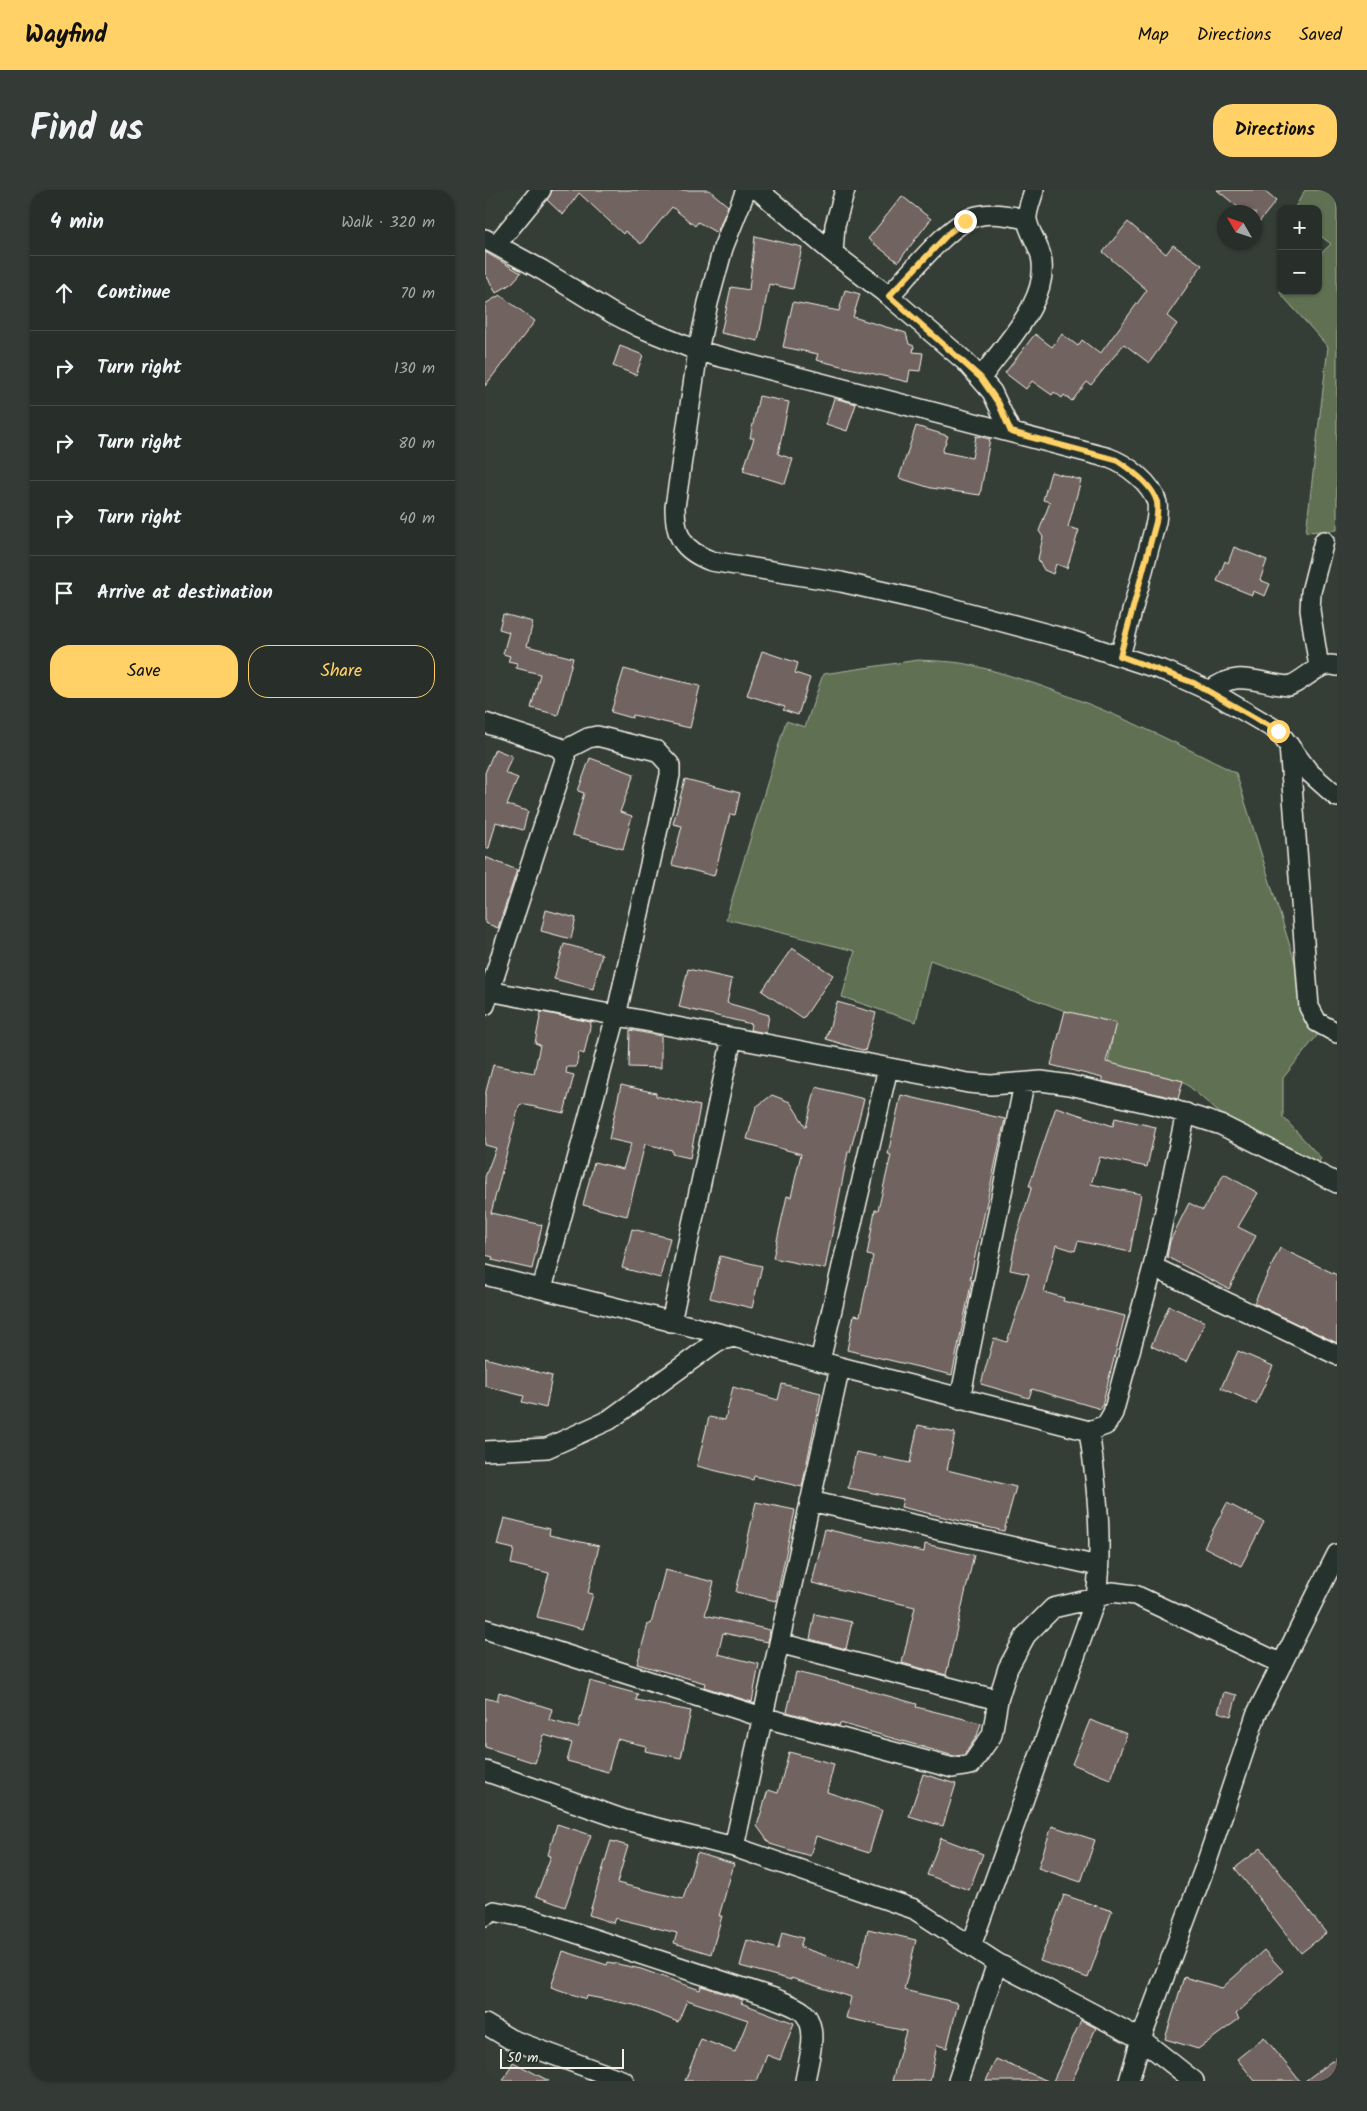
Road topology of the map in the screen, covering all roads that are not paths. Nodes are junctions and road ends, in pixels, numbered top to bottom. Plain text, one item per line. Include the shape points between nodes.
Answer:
1 (541, 190) edge
2 (746, 190) edge
3 (758, 190) edge
4 (845, 190) edge
5 (1034, 190) edge
6 (1027, 220) junction
7 (491, 242) edge
8 (833, 253) junction
9 (889, 296) junction
10 (698, 350) junction
11 (981, 378) junction
12 (1011, 432) junction
13 (1324, 541) dead end
14 (1120, 656) junction
15 (1328, 667) edge
16 (1210, 691) junction
17 (485, 723) edge
18 (1289, 744) junction
19 (563, 751) junction
20 (1337, 797) edge
21 (487, 998) edge
22 (616, 1016) junction
23 (1337, 1033) edge
24 (732, 1038) junction
25 (888, 1068) junction
26 (1024, 1084) junction
27 (1186, 1114) junction
28 (1337, 1183) edge
29 (1153, 1268) junction
30 (485, 1275) edge
31 (542, 1289) junction
32 (671, 1322) junction
33 (734, 1337) junction
34 (1337, 1355) edge
35 (820, 1361) junction
36 (840, 1367) junction
37 (960, 1399) junction
38 (1089, 1431) junction
39 (486, 1454) edge
40 (810, 1501) junction
41 (1337, 1554) edge
42 (1099, 1566) junction
43 (1096, 1598) junction
44 (485, 1629) edge
45 (779, 1643) junction
46 (1282, 1664) junction
47 (998, 1700) junction
48 (763, 1717) junction
49 (485, 1771) edge
50 (734, 1847) junction
51 (485, 1916) edge
52 (971, 1946) junction
53 (997, 1963) junction
54 (485, 2024) edge
55 (1141, 2039) junction
56 (624, 2081) edge
57 (805, 2081) edge
58 (957, 2081) edge
59 (1129, 2081) edge
60 (1194, 2081) edge

1 - 7 street
2 - 10 street via 720,258
3 - 8 street
4 - 8 street via 835,225
5 - 6 street
6 - 9 street via 990,214 965,221 950,232
6 - 11 street via 1041,257 1043,277 1027,316
7 - 10 street via 612,313
8 - 9 street
9 - 11 street
10 - 12 street
10 - 14 street via 675,507 675,527 685,544 698,556 921,600
11 - 12 street via 999,404
12 - 14 street via 1116,460 1137,476 1157,502 1156,522
13 - 15 street via 1309,610
14 - 16 street via 1169,672
15 - 16 street via 1289,686 1235,678
16 - 18 street via 1273,727
17 - 19 street
18 - 20 street via 1315,780
18 - 23 street via 1309,1007 1317,1022
19 - 21 street via 564,766
19 - 22 street via 597,736 657,751 670,765
21 - 22 street
22 - 24 street
22 - 31 street
24 - 25 street
24 - 32 street
25 - 26 street via 968,1083
25 - 35 street
26 - 27 street via 1070,1085
26 - 37 street
27 - 28 street via 1221,1125
27 - 29 street
29 - 34 street
29 - 38 street via 1113,1413 1106,1425
30 - 31 street
31 - 32 street
32 - 33 street
33 - 35 street
33 - 39 street via 718,1341 609,1420 547,1448
35 - 36 street
36 - 37 street
36 - 40 street
37 - 38 street
38 - 42 street via 1099,1495
40 - 42 street
40 - 45 street
41 - 46 street
42 - 43 street
43 - 46 street via 1112,1592 1135,1595
43 - 47 street via 1053,1608 1026,1635 1008,1668
43 - 52 street
44 - 48 street
45 - 47 street
45 - 48 street
46 - 55 street via 1256,1715 1206,1864
47 - 48 street via 992,1735 971,1765 953,1768
48 - 50 street
49 - 50 street via 625,1820
50 - 52 street via 914,1909
51 - 57 street via 494,1911 533,1919 774,1998 802,2011 809,2022 812,2038
52 - 53 street
53 - 55 street
53 - 58 street
54 - 56 street via 510,2038
55 - 59 street
55 - 60 street

